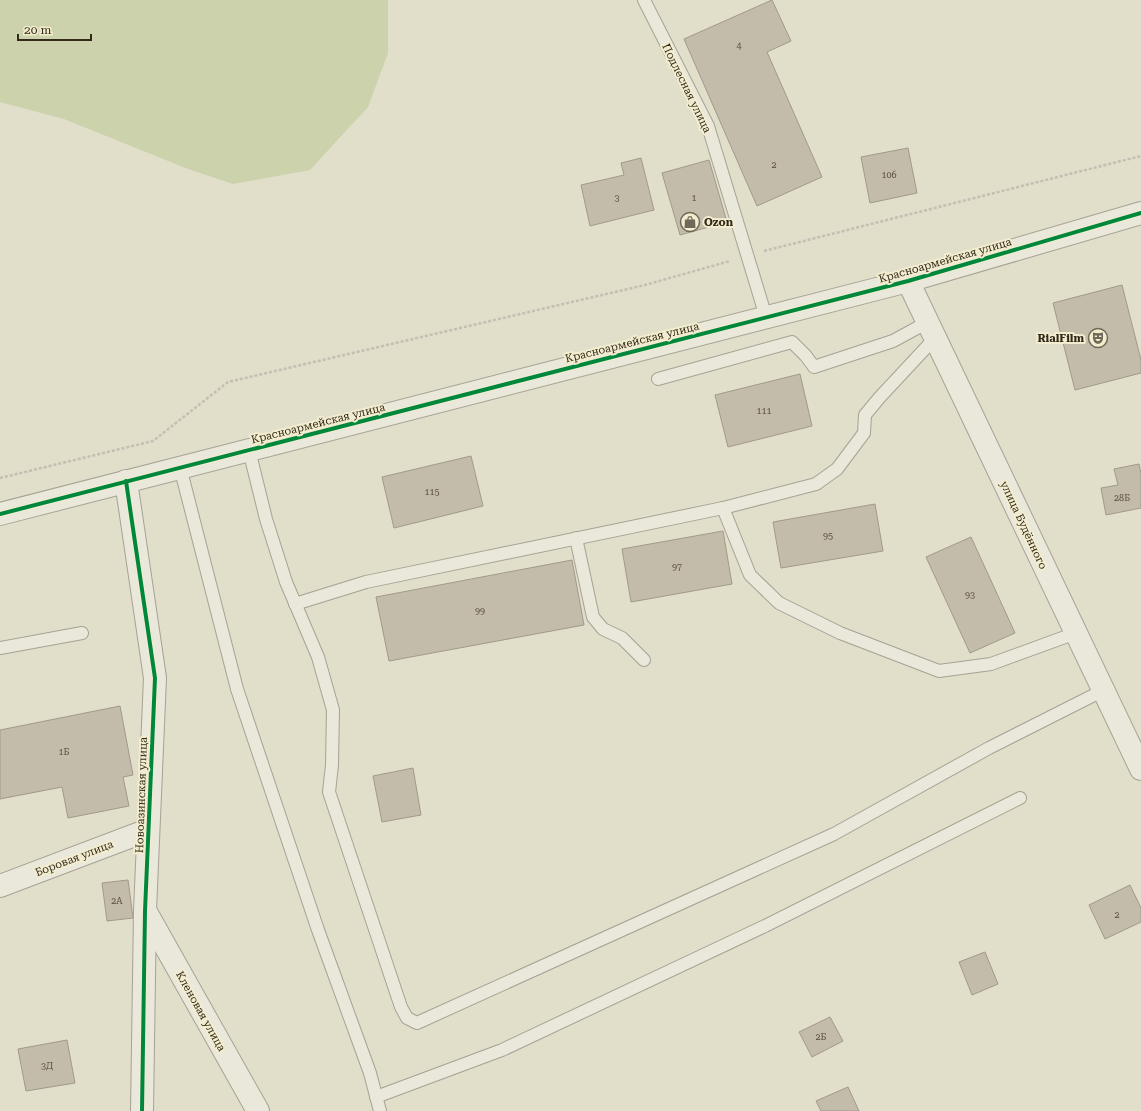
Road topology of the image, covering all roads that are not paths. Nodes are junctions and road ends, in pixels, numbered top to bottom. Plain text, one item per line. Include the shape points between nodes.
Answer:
1 (644, 0) edge
2 (1141, 213) edge
3 (908, 280) junction
4 (766, 317) junction
5 (931, 330) junction
6 (658, 379) dead end
7 (249, 450) junction
8 (180, 467) junction
9 (126, 481) junction
10 (722, 508) junction
11 (0, 514) edge
12 (576, 538) junction
13 (295, 604) junction
14 (82, 633) dead end
15 (1076, 633) junction
16 (0, 648) edge
17 (644, 660) dead end
18 (1104, 690) junction
19 (1141, 768) edge
20 (1020, 798) dead end
21 (148, 830) junction
22 (0, 886) edge
23 (145, 911) junction
24 (376, 1097) junction
25 (142, 1111) edge
26 (258, 1111) edge
27 (380, 1111) edge

1 - 4 lane, Подлесная улица via 708,126
2 - 3 street, Красноармейская улица
3 - 4 street, Красноармейская улица
3 - 5 street, улица Будённого
4 - 7 street, Красноармейская улица
5 - 6 lane via 814,367 792,342
5 - 10 lane via 866,415 864,433 837,469 816,484
5 - 15 street, улица Будённого
7 - 8 street, Красноармейская улица
7 - 13 lane via 266,519
8 - 9 street, Красноармейская улица
8 - 24 lane via 236,689 370,1073
9 - 11 street, Красноармейская улица
9 - 21 street, Новоазинская улица via 155,678
10 - 12 lane
10 - 15 lane via 750,575 779,603 840,633 939,671 991,664
12 - 13 lane via 366,582
12 - 17 lane via 593,617 603,629 622,638
13 - 18 lane via 318,657 333,710 329,792 401,1007 406,1018 417,1023 834,834 989,748
14 - 16 lane
15 - 18 street, улица Будённого
18 - 19 street, улица Будённого
20 - 24 lane via 765,926 502,1050
21 - 22 street, Боровая улица
21 - 23 street, Новоазинская улица
23 - 25 street, Новоазинская улица
23 - 26 street, Кленовая улица
24 - 27 lane

